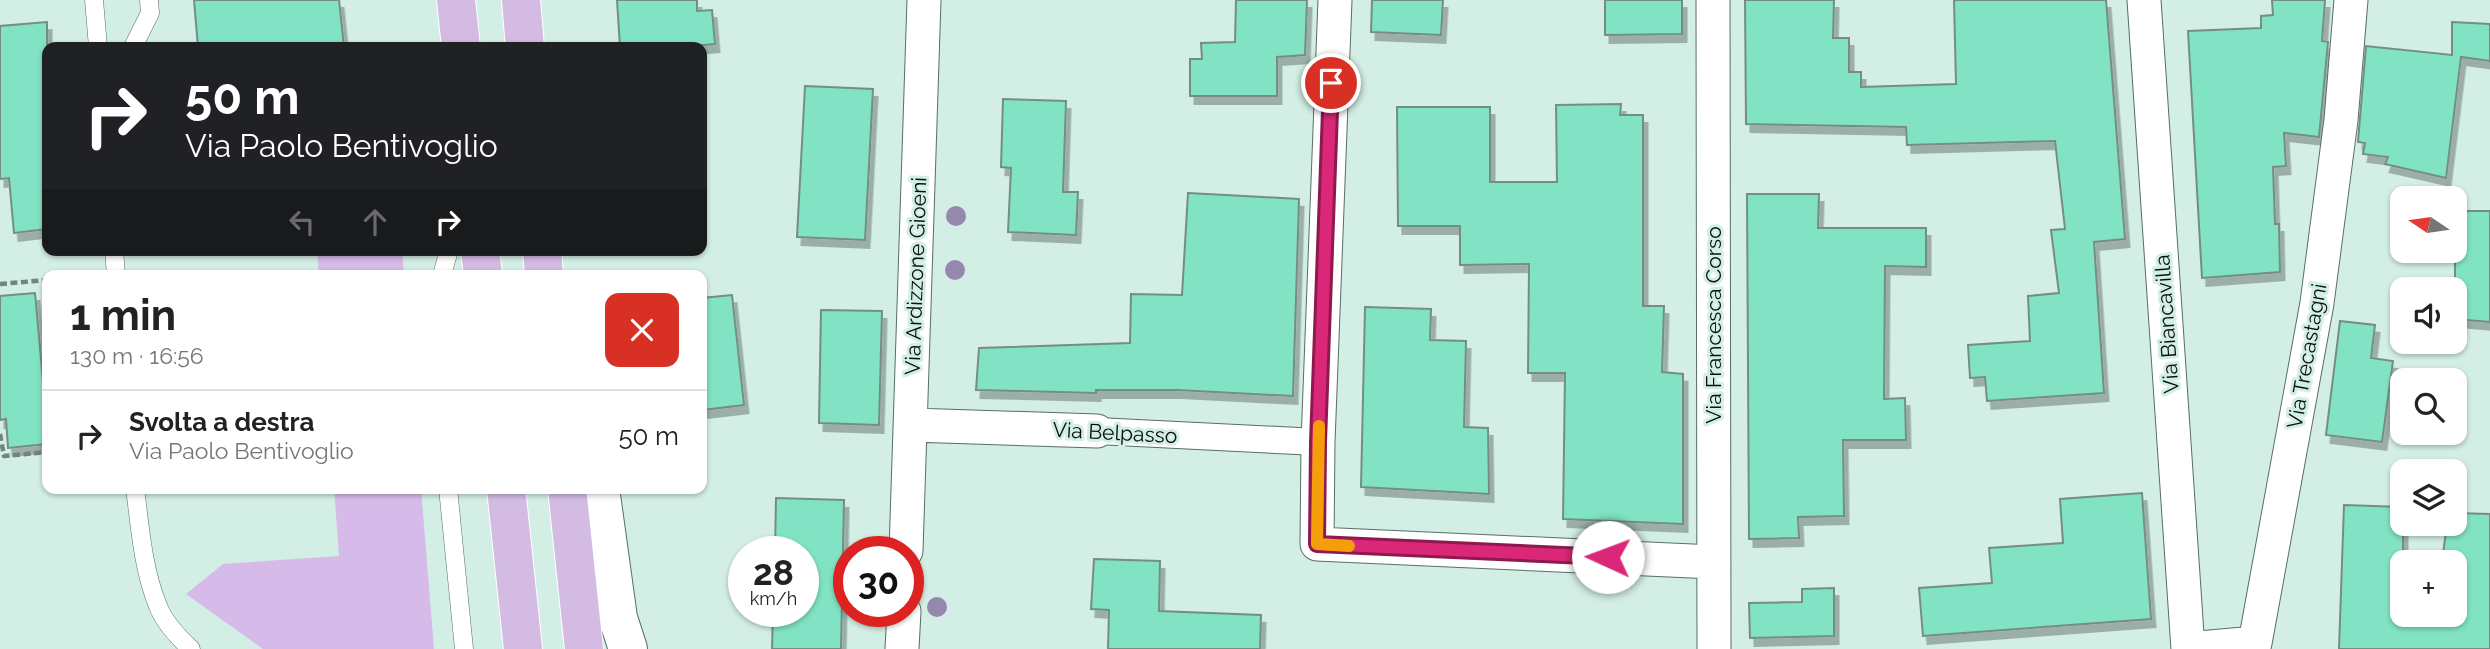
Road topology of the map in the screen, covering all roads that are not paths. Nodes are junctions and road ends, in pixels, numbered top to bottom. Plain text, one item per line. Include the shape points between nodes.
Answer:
1 (94, 0) edge
2 (149, 0) edge
3 (456, 0) edge
4 (522, 0) edge
5 (924, 0) edge
6 (1335, 0) edge
7 (1713, 0) edge
8 (2144, 0) edge
9 (2351, 0) edge
10 (98, 42) edge
11 (136, 42) edge
12 (460, 42) edge
13 (525, 42) edge
14 (912, 425) junction
15 (1097, 431) joint
16 (1318, 442) junction
17 (136, 494) edge
18 (450, 494) edge
19 (507, 494) edge
20 (568, 494) edge
21 (601, 494) edge
22 (907, 536) edge
23 (1714, 562) junction
24 (903, 627) edge
25 (191, 649) edge
26 (464, 649) edge
27 (523, 649) edge
28 (584, 649) edge
29 (628, 649) edge
30 (902, 649) edge
31 (1714, 649) edge
32 (2188, 649) edge

1 - 10 lane
2 - 11 lane via 150,13
3 - 12 main road
4 - 13 main road
5 - 14 street, Via Ardizzone Gioeni
6 - 16 street
7 - 23 street, Via Francesca Corso
8 - 32 street, Via Biancavilla
9 - 32 street, Via Trecastagni via 2342,120 2317,303 2256,643
14 - 15 street, Via Belpasso
14 - 22 street, Via Ardizzone Gioeni
15 - 16 street, Via Belpasso
16 - 23 street via 1317,544
17 - 25 lane via 158,608
18 - 26 lane
19 - 27 main road
20 - 28 main road
21 - 29 main road via 618,618
23 - 31 street, Via Francesca Corso
24 - 30 street

